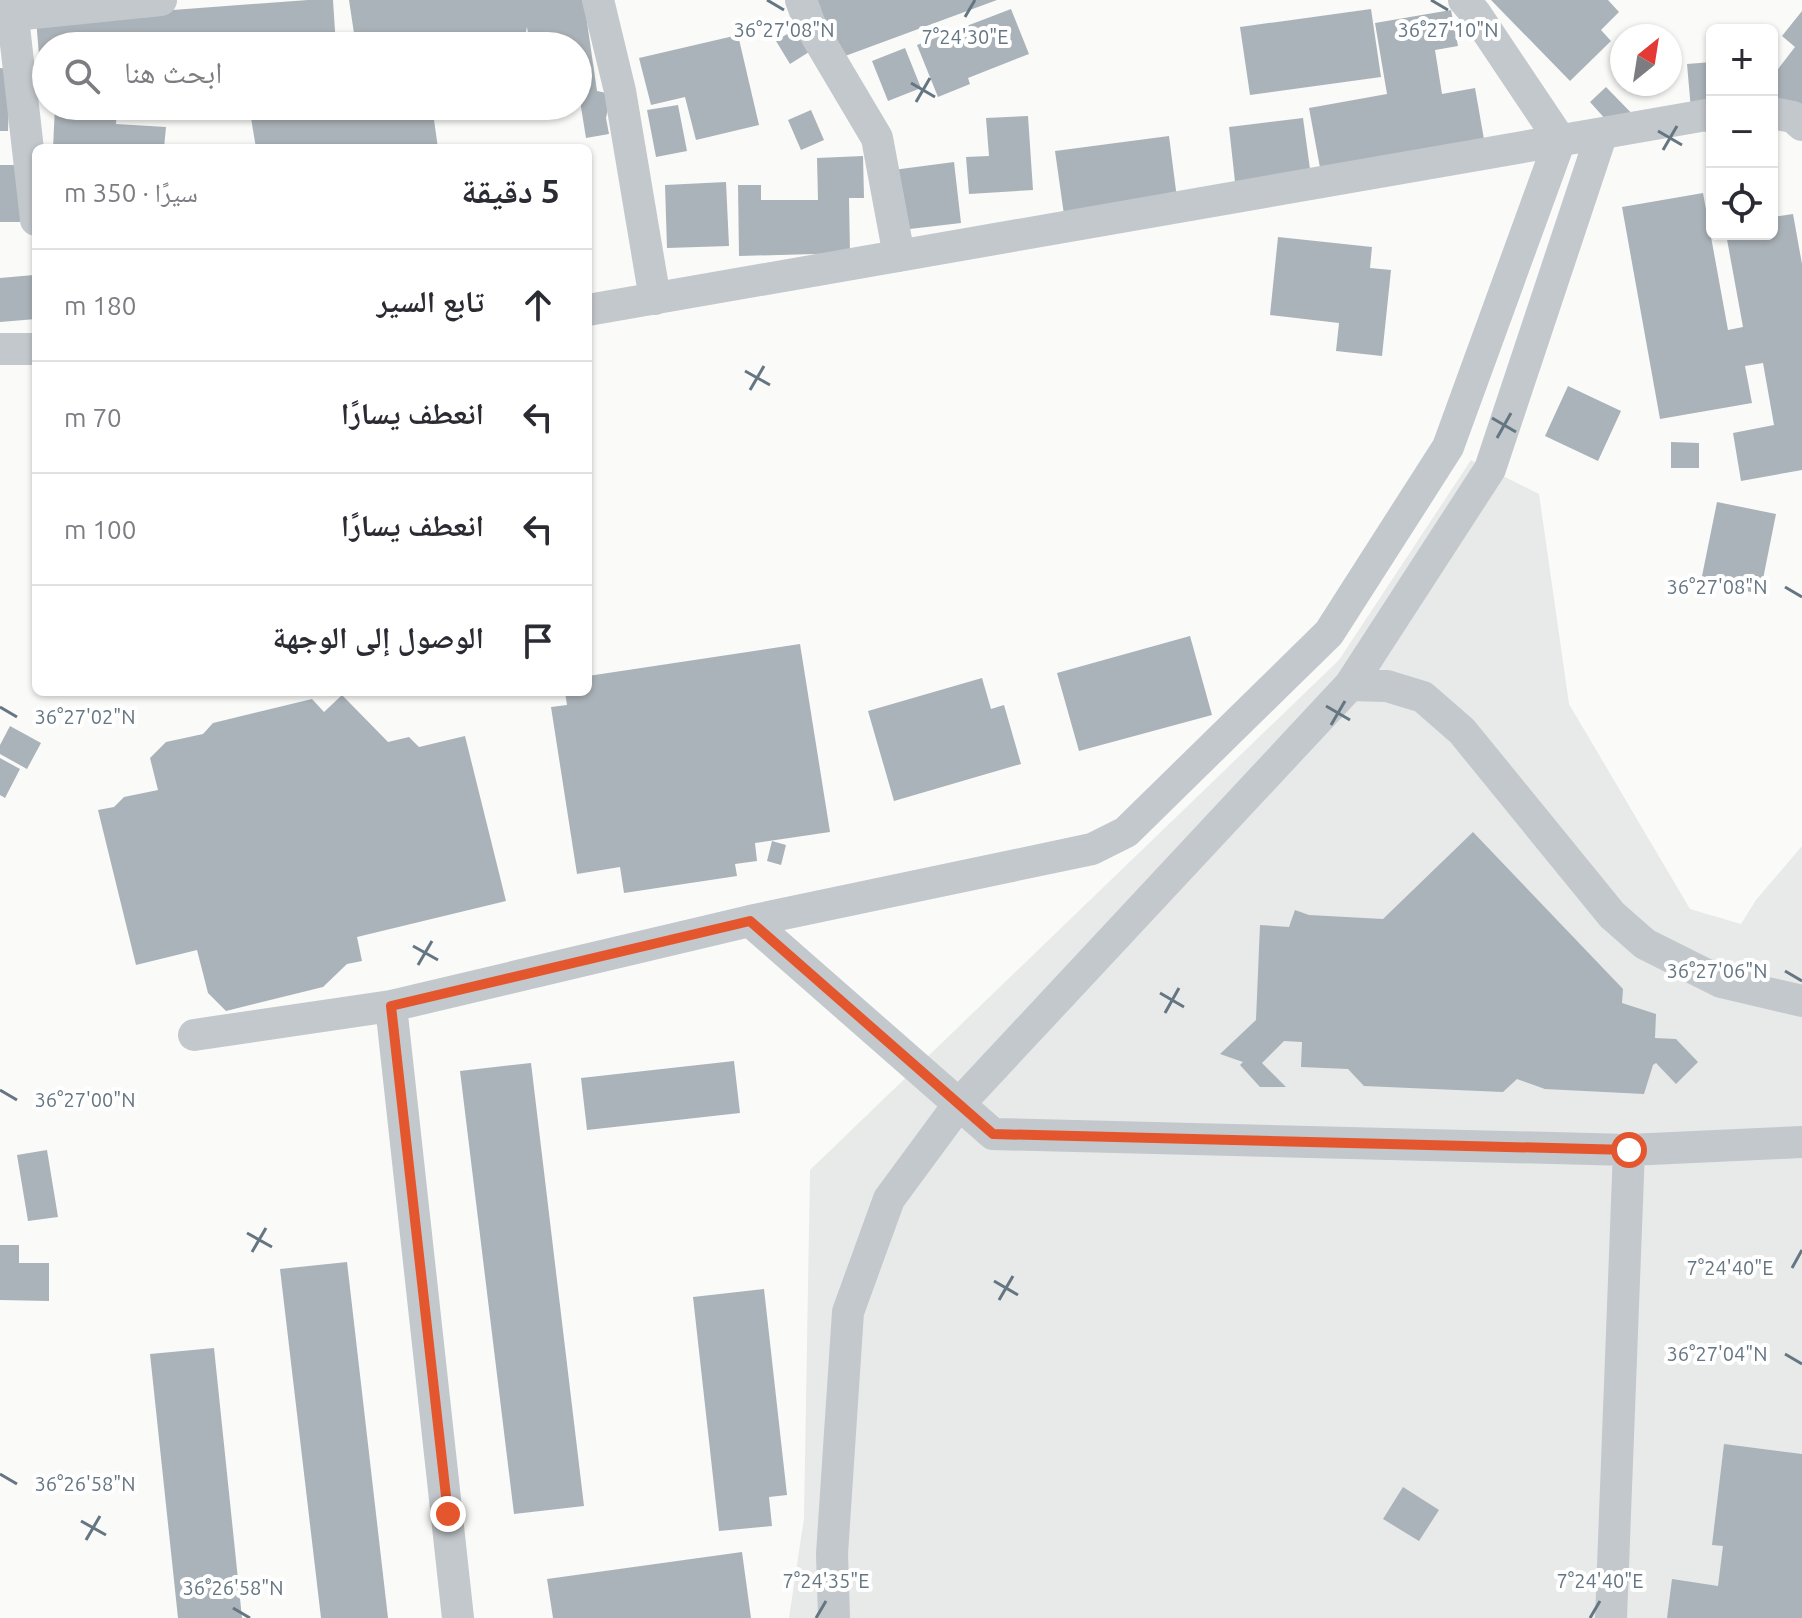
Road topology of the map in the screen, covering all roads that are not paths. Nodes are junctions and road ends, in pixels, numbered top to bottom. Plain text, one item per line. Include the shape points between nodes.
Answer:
1 (161, 0) edge
2 (598, 0) edge
3 (801, 0) edge
4 (1464, 0) edge
5 (13, 8) edge
6 (1778, 114) edge
7 (1706, 115) edge
8 (1802, 125) edge
9 (1602, 133) junction
10 (1560, 140) junction
11 (32, 183) edge
12 (899, 256) junction
13 (655, 299) junction
14 (592, 309) edge
15 (0, 349) edge
16 (32, 349) edge
17 (1350, 685) junction
18 (750, 921) junction
19 (1802, 1001) edge
20 (391, 1006) junction
21 (194, 1035) dead end
22 (959, 1104) junction
23 (1802, 1142) edge
24 (1629, 1150) junction
25 (458, 1618) edge
26 (834, 1618) edge
27 (1611, 1618) edge

1 - 5 street
2 - 13 street via 620,91
3 - 12 street via 810,25 877,138
4 - 10 street
5 - 11 street
6 - 8 street
7 - 9 street
9 - 10 street
9 - 17 street via 1490,469
10 - 12 street
10 - 18 street via 1448,447 1329,633 1126,832 1092,849
12 - 13 street
13 - 14 street
15 - 16 street
17 - 19 street via 1387,686 1423,697 1462,731 1612,915 1645,944 1721,982
17 - 22 street
18 - 20 street
18 - 22 street
20 - 21 street
20 - 25 street
22 - 24 street via 993,1134
22 - 26 street via 889,1199 848,1312 832,1554
23 - 24 street
24 - 27 street

